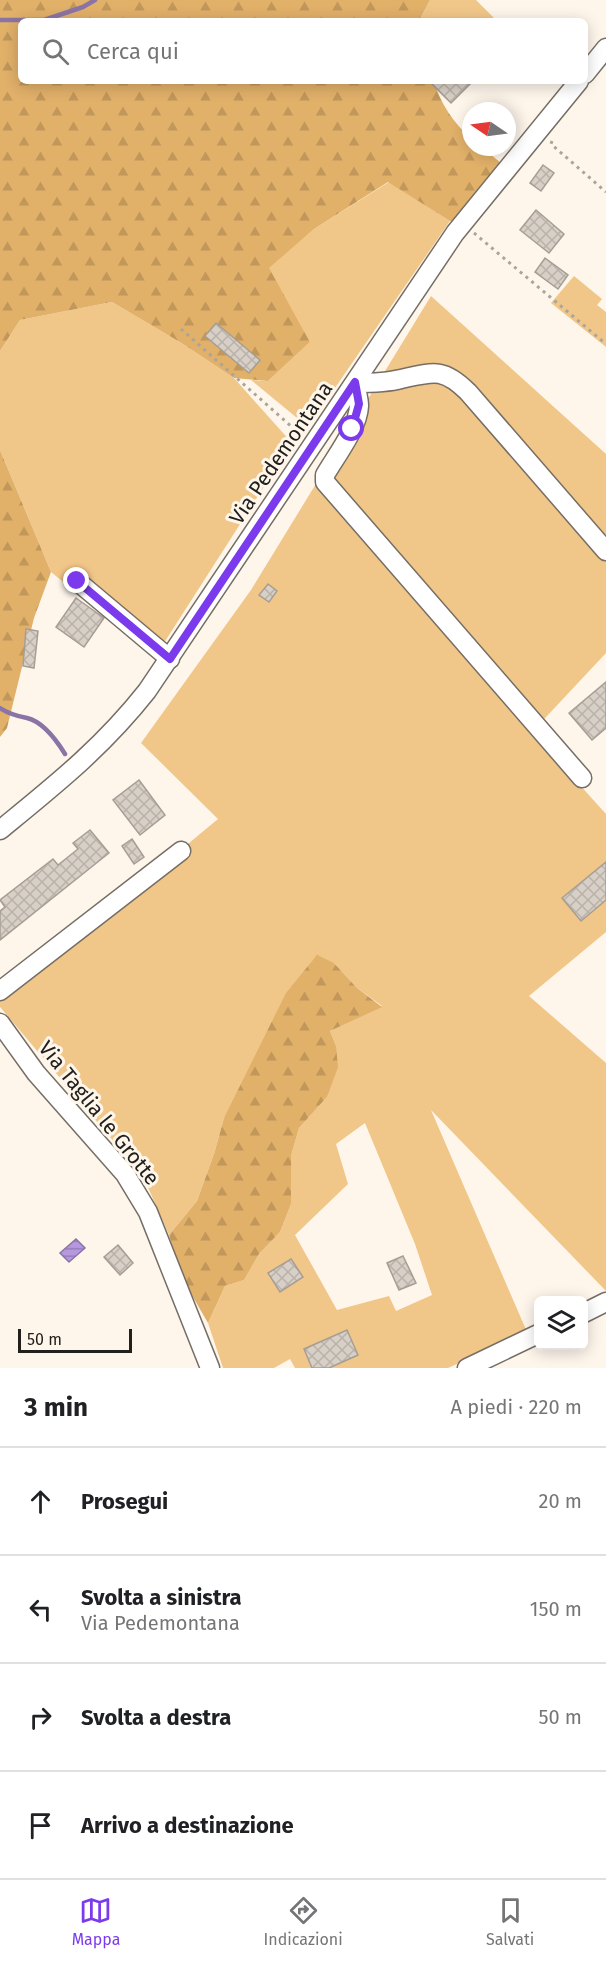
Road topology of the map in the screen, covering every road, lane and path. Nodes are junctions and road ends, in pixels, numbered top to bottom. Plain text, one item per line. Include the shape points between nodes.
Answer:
1 (606, 48) edge
2 (588, 70) edge
3 (577, 84) edge
4 (555, 112) junction
5 (606, 192) edge
6 (463, 223) junction
7 (181, 329) dead end
8 (606, 344) edge
9 (355, 382) junction
10 (313, 445) junction
11 (606, 551) edge
12 (77, 581) dead end
13 (170, 659) junction
14 (582, 778) dead end
15 (0, 830) edge
16 (181, 851) dead end
17 (0, 991) edge
18 (0, 1023) edge
19 (606, 1302) edge
20 (588, 1311) edge
21 (534, 1336) edge
22 (210, 1368) edge
23 (467, 1368) edge

1 - 2 street
3 - 4 street, Via Pedemontana
4 - 5 path via 551,144
4 - 6 street, Via Pedemontana
6 - 8 path
6 - 9 street, Via Pedemontana
7 - 10 path
9 - 10 street, Via Pedemontana
9 - 11 street via 386,382 434,372 453,379
9 - 14 street via 358,412 325,482
10 - 13 street, Via Pedemontana
12 - 13 street
13 - 15 street, Via Pedemontana via 126,718 92,754
16 - 17 street
18 - 22 street, Via Taglia le Grotte via 36,1073 137,1192
19 - 20 street
21 - 23 street

